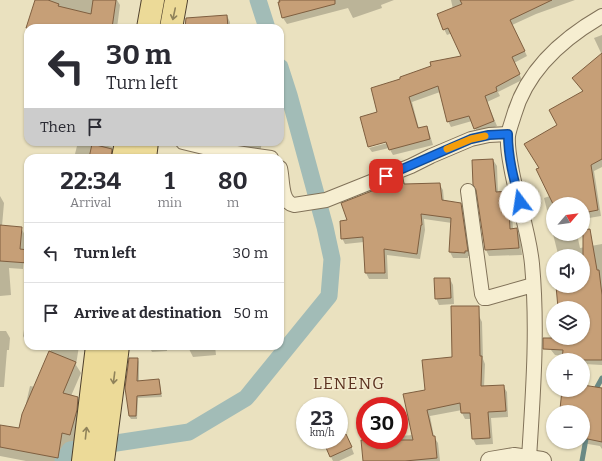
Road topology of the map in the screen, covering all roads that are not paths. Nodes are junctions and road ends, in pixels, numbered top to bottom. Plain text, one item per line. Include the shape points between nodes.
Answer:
1 (153, 0) edge
2 (176, 0) edge
3 (602, 16) edge
4 (149, 24) edge
5 (172, 24) edge
6 (508, 134) junction
7 (200, 146) edge
8 (244, 154) edge
9 (468, 191) dead end
10 (284, 193) edge
11 (533, 285) junction
12 (96, 350) edge
13 (117, 350) edge
14 (536, 460) edge
15 (83, 461) edge
16 (103, 461) edge
17 (490, 461) edge

1 - 4 main road
2 -> 5 main road
3 - 6 street via 568,38 540,66 520,98
6 - 10 street via 471,139 326,200 294,206 285,199
6 - 11 street via 512,172 532,263
7 - 8 street
9 - 11 street via 484,298
11 - 14 street
15 -> 12 main road
13 -> 16 main road
14 - 17 street via 514,457

